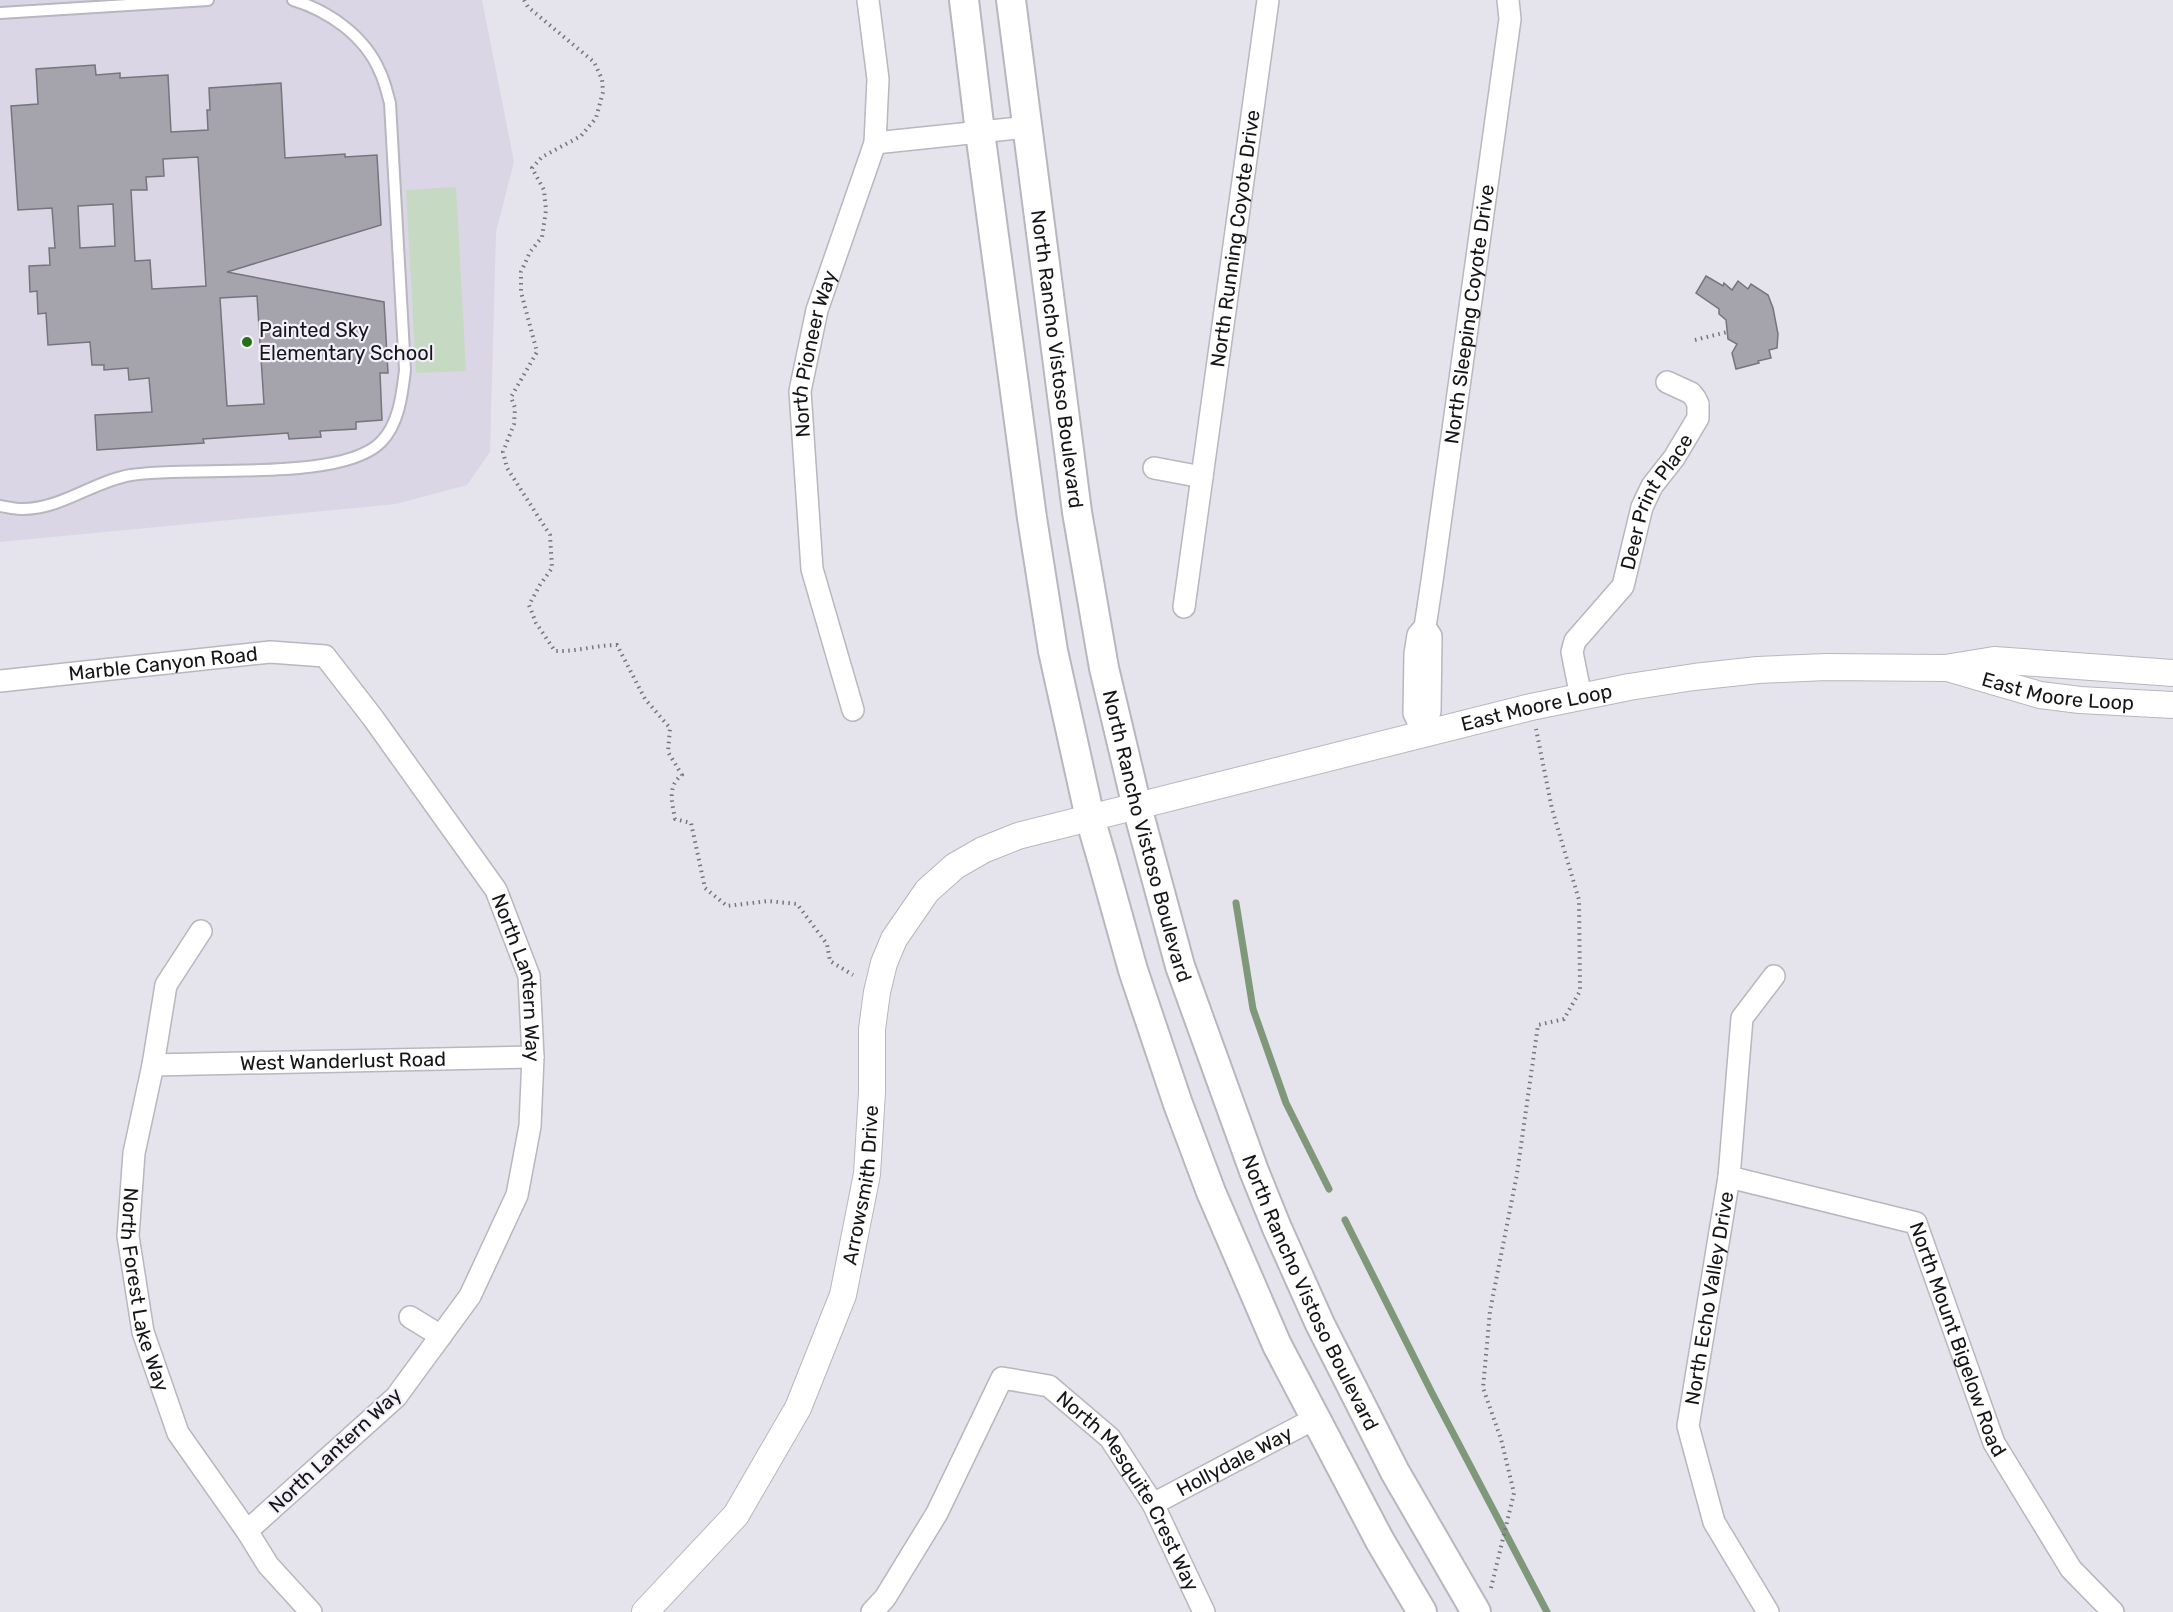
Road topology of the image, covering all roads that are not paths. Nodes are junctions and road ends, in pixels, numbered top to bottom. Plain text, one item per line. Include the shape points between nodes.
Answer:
1 (208, 0) edge
2 (293, 0) edge
3 (868, 0) edge
4 (964, 0) edge
5 (1011, 0) edge
6 (1268, 0) edge
7 (1508, 0) edge
8 (0, 13) edge
9 (1027, 127) junction
10 (980, 132) junction
11 (874, 143) junction
12 (1667, 382) dead end
13 (1154, 468) dead end
14 (1202, 477) junction
15 (0, 506) edge
16 (1184, 607) dead end
17 (325, 656) joint
18 (1945, 668) junction
19 (2173, 673) edge
20 (0, 681) edge
21 (1581, 697) junction
22 (2173, 705) edge
23 (853, 710) dead end
24 (1424, 735) junction
25 (1137, 807) junction
26 (1090, 818) junction
27 (201, 931) dead end
28 (1774, 976) dead end
29 (533, 1057) junction
30 (153, 1065) junction
31 (1729, 1177) junction
32 (410, 1317) dead end
33 (441, 1336) junction
34 (1314, 1419) junction
35 (1153, 1504) junction
36 (247, 1531) junction
37 (1482, 1602) edge
38 (310, 1612) edge
39 (645, 1612) edge
40 (872, 1612) edge
41 (1204, 1612) edge
42 (1422, 1612) edge
43 (1768, 1612) edge
44 (2113, 1612) edge

1 - 8 lane
2 - 15 lane via 340,23 362,43 380,71 390,103 405,370 394,422 381,443 359,458 322,466 130,475 42,507
3 - 11 street, North Pioneer Way via 878,79
4 - 10 main road
5 - 9 main road, North Rancho Vistoso Boulevard
6 - 14 street, North Running Coyote Drive
7 - 24 street, North Sleeping Coyote Drive via 1510,20 1425,627 1418,635 1414,713
9 - 10 street
9 - 25 main road, North Rancho Vistoso Boulevard via 1077,512 1104,668
10 - 11 street
10 - 26 main road via 1042,585
11 - 23 street, North Pioneer Way via 817,310 800,391 813,569
12 - 21 street, Deer Print Place via 1691,393 1698,404 1698,418 1642,507 1623,586 1575,641 1572,652
13 - 14 street
14 - 16 street, North Running Coyote Drive
17 - 20 street, Marble Canyon Road via 270,652
17 - 29 street, North Lantern Way via 496,891 529,976
18 - 19 street, East Moore Loop via 1994,660
18 - 21 street, East Moore Loop via 1758,670
18 - 22 street, East Moore Loop via 2040,695
21 - 24 street, East Moore Loop
24 - 25 street, East Moore Loop
25 - 26 street, Arrowsmith Drive
25 - 37 main road, North Rancho Vistoso Boulevard via 1180,966 1276,1228 1395,1472
26 - 34 main road via 1178,1104 1277,1345
26 - 39 street, Arrowsmith Drive via 1018,836 955,866 927,891 894,939 877,992 867,1174 843,1295 798,1408 736,1515
27 - 30 street, North Forest Lake Way via 166,985
28 - 31 street, North Echo Valley Drive via 1742,1018
29 - 30 street, West Wanderlust Road
29 - 33 street, North Lantern Way via 530,1126 517,1195 470,1296
30 - 36 street, North Forest Lake Way via 134,1152 128,1236 143,1332 178,1433
31 - 43 street, North Echo Valley Drive via 1688,1426 1714,1522
31 - 44 street, North Mount Bigelow Road via 1916,1223 1994,1443 2071,1569
32 - 33 street
33 - 36 street, North Lantern Way via 396,1397
34 - 35 street, Hollydale Way
34 - 42 main road
35 - 40 street, North Mesquite Crest Way via 1110,1438 1049,1386 1002,1378 937,1513 885,1598
35 - 41 street, North Mesquite Crest Way
36 - 38 street, North Forest Lake Way via 268,1565

